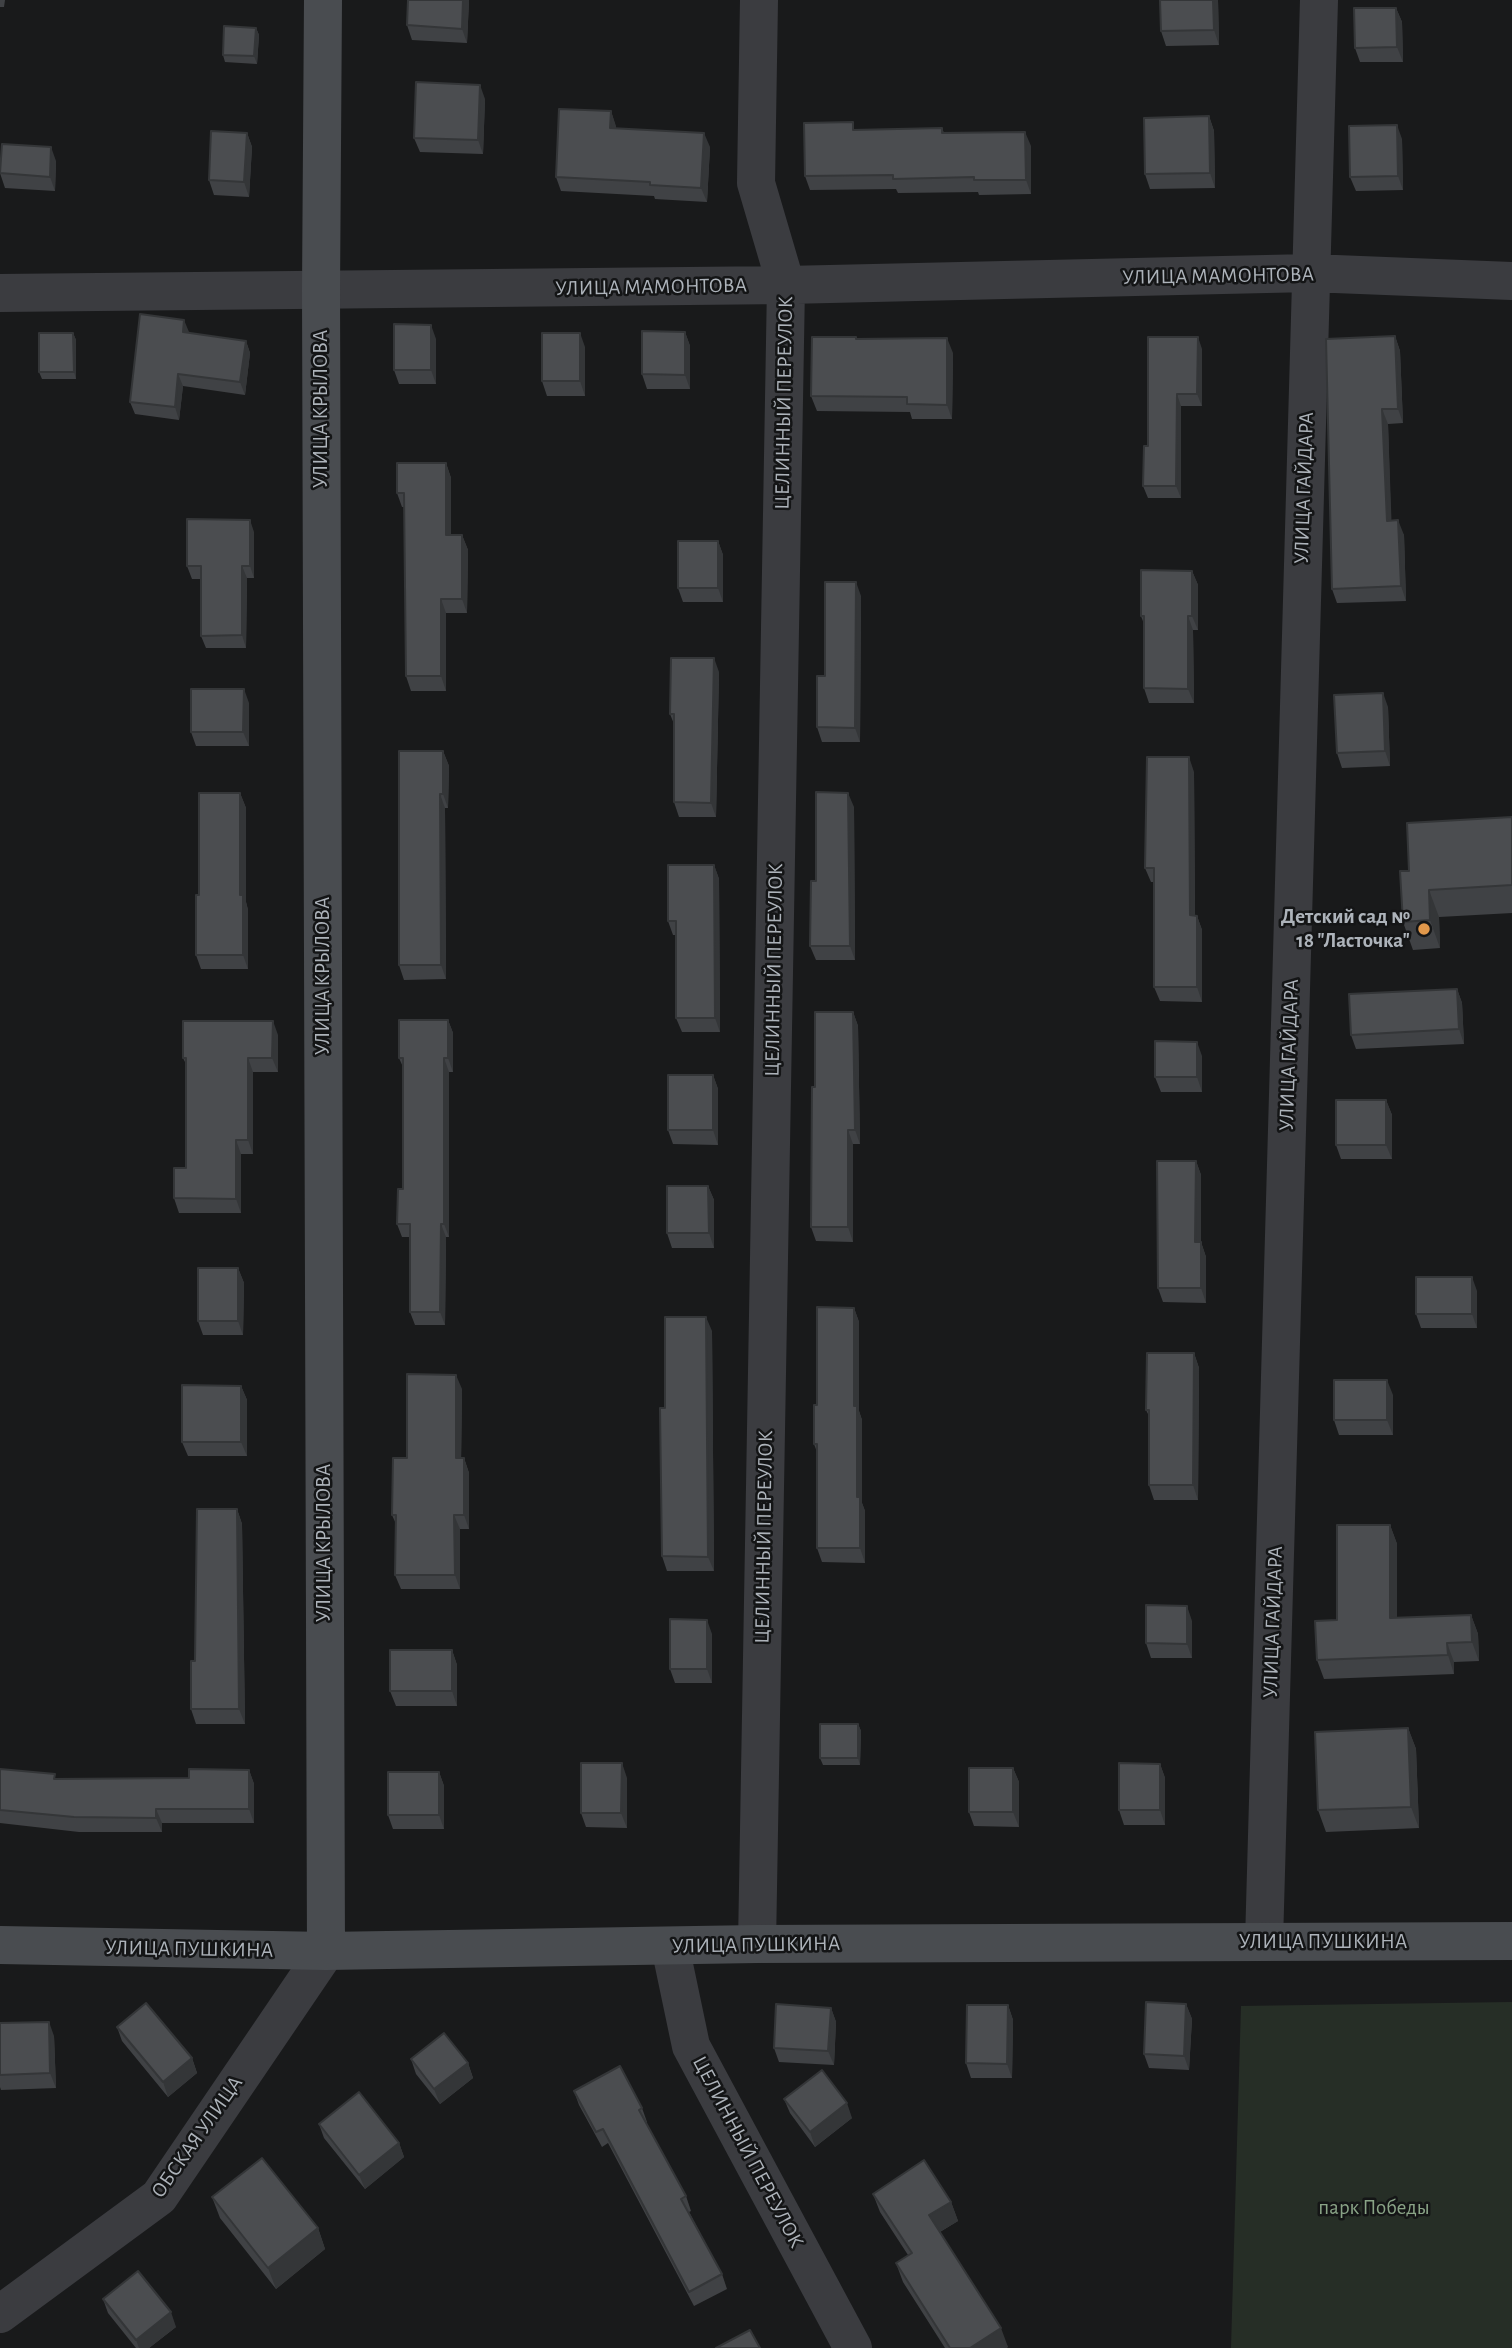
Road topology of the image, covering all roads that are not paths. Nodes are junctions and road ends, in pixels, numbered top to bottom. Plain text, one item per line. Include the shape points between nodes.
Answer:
1 (323, 0) edge
2 (760, 0) edge
3 (1319, 0) edge
4 (1310, 273) junction
5 (1512, 281) edge
6 (786, 285) junction
7 (321, 291) junction
8 (0, 293) edge
9 (1512, 1941) edge
10 (1264, 1942) junction
11 (757, 1944) junction
12 (0, 1945) edge
13 (670, 1946) junction
14 (326, 1951) junction
15 (0, 2314) edge
16 (853, 2348) edge

1 - 7 street, УЛИЦА КРЫЛОВА
2 - 6 street, ЦЕЛИННЫЙ ПЕРЕУЛОК via 756,183
3 - 4 street, УЛИЦА ГАЙДАРА
4 - 5 street, УЛИЦА МАМОНТОВА
4 - 6 street, УЛИЦА МАМОНТОВА
4 - 10 street, УЛИЦА ГАЙДАРА
6 - 7 street, УЛИЦА МАМОНТОВА
6 - 11 street, ЦЕЛИННЫЙ ПЕРЕУЛОК
7 - 8 street, УЛИЦА МАМОНТОВА
7 - 14 street, УЛИЦА КРЫЛОВА
9 - 10 street, УЛИЦА ПУШКИНА
10 - 11 street, УЛИЦА ПУШКИНА
11 - 13 street, УЛИЦА ПУШКИНА
12 - 14 street, УЛИЦА ПУШКИНА
13 - 14 street, УЛИЦА ПУШКИНА
13 - 16 street, ЦЕЛИННЫЙ ПЕРЕУЛОК via 691,2046
14 - 15 street, ОБСКАЯ УЛИЦА via 159,2197

